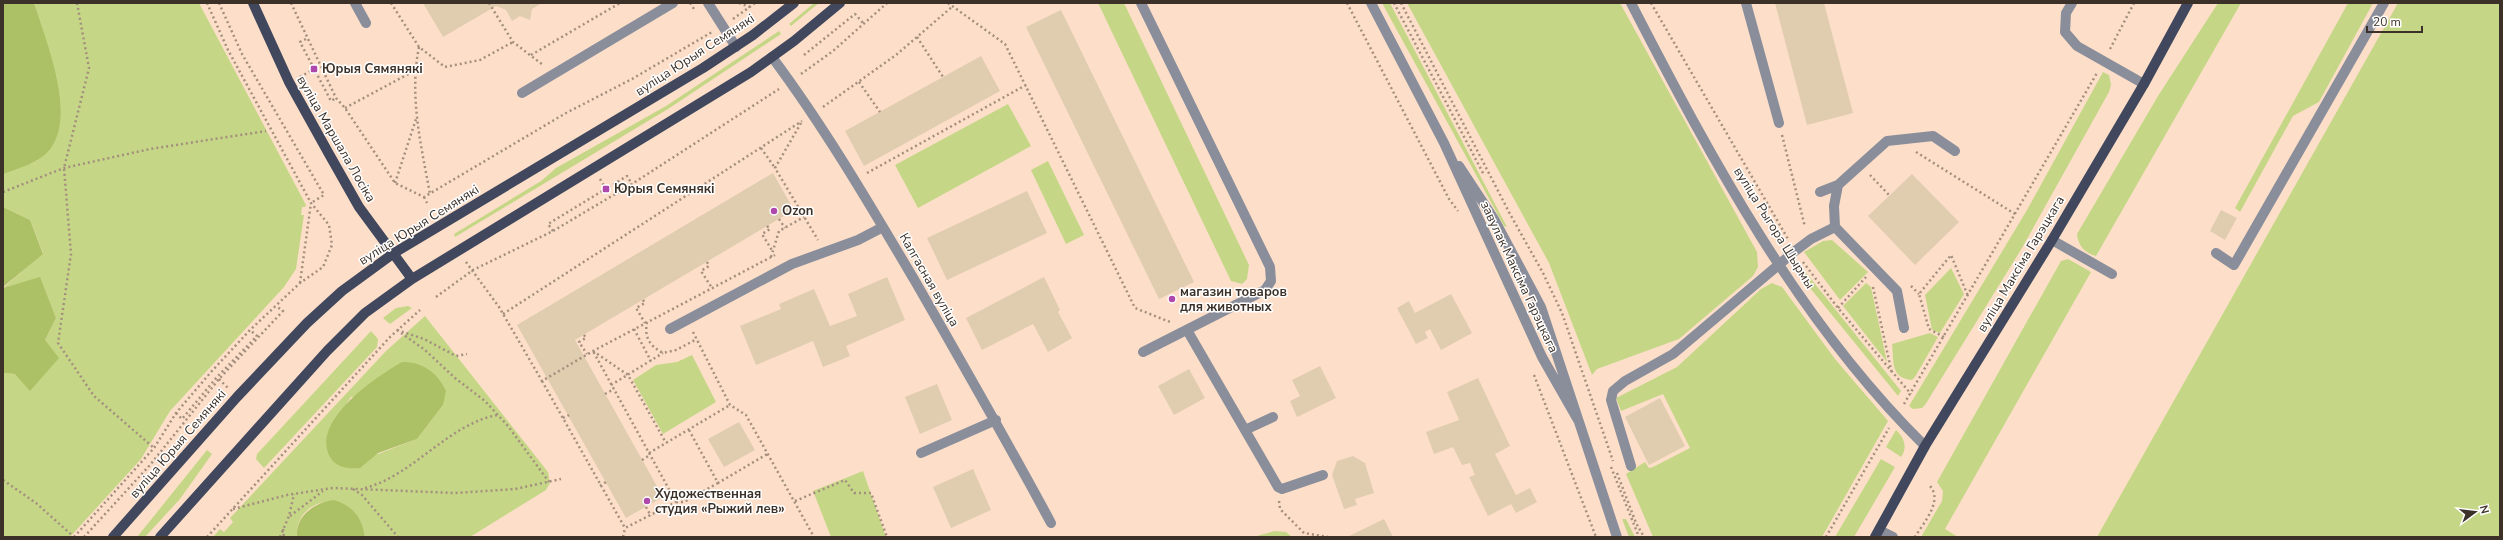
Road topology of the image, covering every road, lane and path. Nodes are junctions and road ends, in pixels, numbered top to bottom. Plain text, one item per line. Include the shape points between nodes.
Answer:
1 (77, 3) edge
2 (207, 3) edge
3 (219, 3) edge
4 (254, 3) edge
5 (290, 3) edge
6 (355, 3) edge
7 (391, 3) edge
8 (489, 3) edge
9 (620, 3) edge
10 (673, 3) edge
11 (708, 3) edge
12 (739, 3) edge
13 (755, 3) edge
14 (794, 3) edge
15 (840, 3) edge
16 (887, 3) edge
17 (948, 3) edge
18 (1141, 3) edge
19 (1347, 3) edge
20 (1370, 3) edge
21 (1631, 3) edge
22 (1651, 3) edge
23 (1746, 3) edge
24 (2072, 3) edge
25 (2134, 3) edge
26 (2188, 3) edge
27 (2384, 3) edge
28 (953, 6) junction
29 (750, 7) junction
30 (366, 23) dead end
31 (864, 24) junction
32 (722, 25) junction
33 (917, 37) junction
34 (306, 39) junction
35 (512, 42) junction
36 (418, 47) junction
37 (736, 47) junction
38 (531, 55) junction
39 (804, 55) dead end
40 (772, 57) junction
41 (2104, 62) junction
42 (414, 71) junction
43 (555, 74) junction
44 (943, 77) dead end
45 (790, 82) junction
46 (859, 82) junction
47 (2144, 84) junction
48 (1026, 85) junction
49 (522, 93) dead end
50 (336, 98) junction
51 (817, 102) dead end
52 (345, 108) junction
53 (880, 112) dead end
54 (798, 114) dead end
55 (416, 118) junction
56 (802, 121) junction
57 (1779, 123) joint
58 (266, 131) dead end
59 (1444, 143) junction
60 (761, 148) junction
61 (1912, 149) dead end
62 (1955, 151) dead end
63 (64, 168) junction
64 (775, 168) junction
65 (1875, 170) dead end
66 (862, 175) dead end
67 (1870, 175) junction
68 (1865, 180) dead end
69 (395, 183) junction
70 (632, 184) junction
71 (1838, 185) junction
72 (3, 192) edge
73 (1820, 192) dead end
74 (430, 194) junction
75 (1889, 196) dead end
76 (424, 197) junction
77 (311, 203) junction
78 (427, 203) dead end
79 (2015, 214) junction
80 (1462, 216) dead end
81 (804, 217) junction
82 (779, 219) dead end
83 (767, 226) dead end
84 (882, 226) junction
85 (1835, 227) junction
86 (785, 228) junction
87 (553, 231) junction
88 (1800, 232) dead end
89 (1794, 235) dead end
90 (1788, 238) junction
91 (823, 240) dead end
92 (2052, 240) junction
93 (819, 241) junction
94 (812, 243) dead end
95 (1795, 251) junction
96 (773, 252) junction
97 (394, 253) junction
98 (2216, 253) dead end
99 (779, 254) dead end
100 (771, 257) junction
101 (465, 260) dead end
102 (707, 262) dead end
103 (1779, 264) junction
104 (473, 270) junction
105 (2112, 274) dead end
106 (412, 279) junction
107 (300, 283) junction
108 (1908, 283) dead end
109 (712, 288) junction
110 (1919, 294) junction
111 (1968, 296) junction
112 (436, 297) dead end
113 (643, 300) dead end
114 (679, 305) junction
115 (276, 306) junction
116 (1838, 308) junction
117 (420, 310) dead end
118 (503, 314) junction
119 (687, 320) junction
120 (645, 323) junction
121 (1904, 328) dead end
122 (634, 329) junction
123 (670, 329) dead end
124 (250, 330) junction
125 (397, 330) junction
126 (1187, 330) junction
127 (584, 335) dead end
128 (1944, 337) junction
129 (593, 351) junction
130 (1143, 352) dead end
131 (663, 353) dead end
132 (467, 354) dead end
133 (587, 354) junction
134 (651, 361) junction
135 (1531, 367) dead end
136 (628, 375) junction
137 (1892, 375) junction
138 (542, 381) junction
139 (612, 385) junction
140 (614, 389) junction
141 (605, 394) dead end
142 (1911, 394) junction
143 (730, 405) junction
144 (176, 414) junction
145 (497, 415) junction
146 (569, 415) dead end
147 (1273, 417) dead end
148 (1896, 417) junction
149 (562, 418) junction
150 (996, 420) junction
151 (1578, 420) junction
152 (689, 430) junction
153 (1245, 430) junction
154 (666, 443) junction
155 (1926, 446) junction
156 (154, 448) junction
157 (921, 452) dead end
158 (650, 454) junction
159 (769, 454) junction
160 (642, 460) dead end
161 (1631, 466) dead end
162 (1323, 475) dead end
163 (561, 479) dead end
164 (3, 480) edge
165 (549, 482) junction
166 (606, 482) dead end
167 (718, 484) junction
168 (1928, 484) dead end
169 (600, 486) junction
170 (351, 488) junction
171 (362, 488) junction
172 (325, 490) junction
173 (294, 494) junction
174 (795, 501) junction
175 (676, 502) junction
176 (646, 506) dead end
177 (233, 509) junction
178 (1280, 509) dead end
179 (289, 516) junction
180 (651, 516) junction
181 (1051, 523) dead end
182 (625, 528) junction
183 (283, 529) junction
184 (1877, 534) edge
185 (74, 537) edge
186 (84, 537) edge
187 (113, 537) edge
188 (160, 537) edge
189 (207, 537) edge
190 (280, 537) edge
191 (284, 537) edge
192 (398, 537) edge
193 (623, 537) edge
194 (814, 537) edge
195 (887, 537) edge
196 (1328, 537) edge
197 (1596, 537) edge
198 (1617, 537) edge
199 (1826, 537) edge
200 (1893, 537) edge
201 (1915, 537) edge

1 - 63 path via 89,68
2 - 77 path via 228,50
3 - 77 path via 242,54 324,195
4 - 97 main road, вуліца Маршала Лосіка via 289,82 359,208
5 - 34 path
6 - 30 street
7 - 36 path
8 - 35 path
9 - 38 path
10 - 43 street
11 - 32 street
12 - 29 path
13 - 29 path
14 - 37 main road, вуліца Юрыя Семянякі
15 - 40 main road
16 - 31 path
17 - 28 path
18 - 126 street via 1270,267 1271,281 1265,290
19 - 80 path via 1449,199
20 - 59 street, завулак Максіма Гарэцкага
21 - 103 street, вуліца Рыгора Шырмы via 1689,117
22 - 90 path
23 - 57 street
24 - 41 street via 2066,13 2065,32 2077,46
25 - 41 path
26 - 47 main road, вуліца Максіма Гарэцкага
27 - 98 street via 2234,265
28 - 33 path
28 - 48 path via 1005,44
29 - 32 path
31 - 39 path via 855,14
31 - 45 path
32 - 37 street
32 - 74 path
33 - 44 path
33 - 46 path
34 - 50 path
34 - 50 path via 300,42 314,70 331,101
35 - 36 path via 480,60 445,67
35 - 38 path
36 - 42 path
37 - 97 main road, вуліца Юрыя Семянякі
38 - 43 path
40 - 45 street, Калгасная вуліца
40 - 106 main road via 702,104
41 - 47 street
41 - 79 path
42 - 52 path
42 - 55 path
43 - 49 street
45 - 70 path
45 - 84 street, Калгасная вуліца
46 - 51 path via 821,109
46 - 53 path
47 - 92 main road, вуліца Максіма Гарэцкага
48 - 66 path
48 - 126 path via 1135,308
50 - 52 path
52 - 69 path
54 - 56 path
55 - 69 path
55 - 74 path
56 - 60 path
56 - 64 path
57 - 88 path via 1806,230
58 - 63 path via 150,150
59 - 151 street, завулак Максіма Гарэцкага via 1542,357
59 - 151 street, завулак Максіма Гарэцкага via 1494,219 1541,307 1558,352
60 - 64 path
60 - 118 path
61 - 79 path
62 - 71 street via 1933,136 1887,141
63 - 72 path
63 - 156 path via 71,254 58,343 94,396
64 - 81 path
65 - 67 path
67 - 68 path
67 - 75 path
69 - 76 path
70 - 87 path
70 - 87 path via 627,176 548,224
71 - 73 street
71 - 85 street via 1834,206
74 - 76 path
76 - 78 path
77 - 107 path
77 - 107 path via 329,226 332,245 322,267
79 - 111 path
81 - 86 path
81 - 93 path
82 - 86 path
83 - 96 path via 770,229 762,234
84 - 119 street via 858,240 792,264
84 - 150 street, Калгасная вуліца
85 - 95 street via 1811,239
85 - 121 street via 1897,291
86 - 96 path via 779,231
87 - 104 path
89 - 90 path
90 - 95 path
91 - 93 path
92 - 105 street
92 - 155 main road, вуліца Максіма Гарэцкага
93 - 94 path
95 - 103 street
95 - 116 path
96 - 100 path
97 - 106 main road, вуліца Маршала Лосіка
97 - 187 main road, вуліца Юрыя Семянякі via 342,290 307,323 237,397
99 - 100 path
100 - 109 path
101 - 104 path
102 - 109 path via 709,266 701,271
103 - 148 street, вуліца Рыгора Шырмы via 1846,360
103 - 161 street via 1673,354 1612,391 1611,400
104 - 112 path
104 - 118 path
106 - 188 main road via 365,313 327,351
107 - 115 path
108 - 110 path
109 - 114 path
110 - 111 path via 1951,255
110 - 128 path via 1929,329
111 - 128 path
113 - 120 path via 645,303 636,308
114 - 119 path
114 - 120 path
115 - 124 path
115 - 186 path via 282,311 219,379 150,465
116 - 137 path
116 - 137 path via 1866,277 1873,285
117 - 125 path
118 - 138 path
119 - 123 street
119 - 143 path
120 - 122 path
122 - 129 path
122 - 134 path
124 - 144 path
124 - 144 path via 257,336 217,377 182,419
125 - 132 path via 424,339 456,356
125 - 145 path via 426,350
125 - 177 path
126 - 130 street
126 - 153 street
127 - 133 path via 586,338 580,342
128 - 142 path
129 - 133 path
129 - 136 path
129 - 139 path
131 - 134 path
133 - 138 path
134 - 136 path
135 - 197 path
136 - 139 path
136 - 154 path
137 - 142 path
138 - 149 path
139 - 140 path
140 - 141 path
140 - 158 path
142 - 148 path
143 - 152 path
143 - 159 path via 746,415
144 - 156 path
145 - 165 path
145 - 171 path via 468,424 380,483
146 - 149 path
147 - 153 street
148 - 155 street, вуліца Рыгора Шырмы
148 - 199 path
149 - 169 path
150 - 157 street
150 - 181 street, Калгасная вуліца
151 - 198 street, завулак Максіма Гарэцкага
152 - 154 path
152 - 167 path
153 - 162 street via 1278,487 1282,489
154 - 158 path
155 - 184 main road, вуліца Максіма Гарэцкага
156 - 185 path
158 - 160 path
158 - 175 path
159 - 167 path
159 - 174 path
163 - 165 path
164 - 185 path via 36,503
165 - 171 path via 492,492 455,494
166 - 169 path
167 - 175 path via 684,502
168 - 201 path via 1935,493 1935,502
169 - 182 path
170 - 171 path
170 - 172 path
170 - 192 path via 362,495
172 - 173 path
172 - 179 path
173 - 177 path
173 - 179 path
174 - 194 path
174 - 195 path via 845,480 854,493 871,493
175 - 180 path
176 - 180 path
177 - 189 path
178 - 196 path via 1304,533
179 - 183 path
180 - 182 path
182 - 193 path
183 - 190 path
183 - 191 path
184 - 200 street

